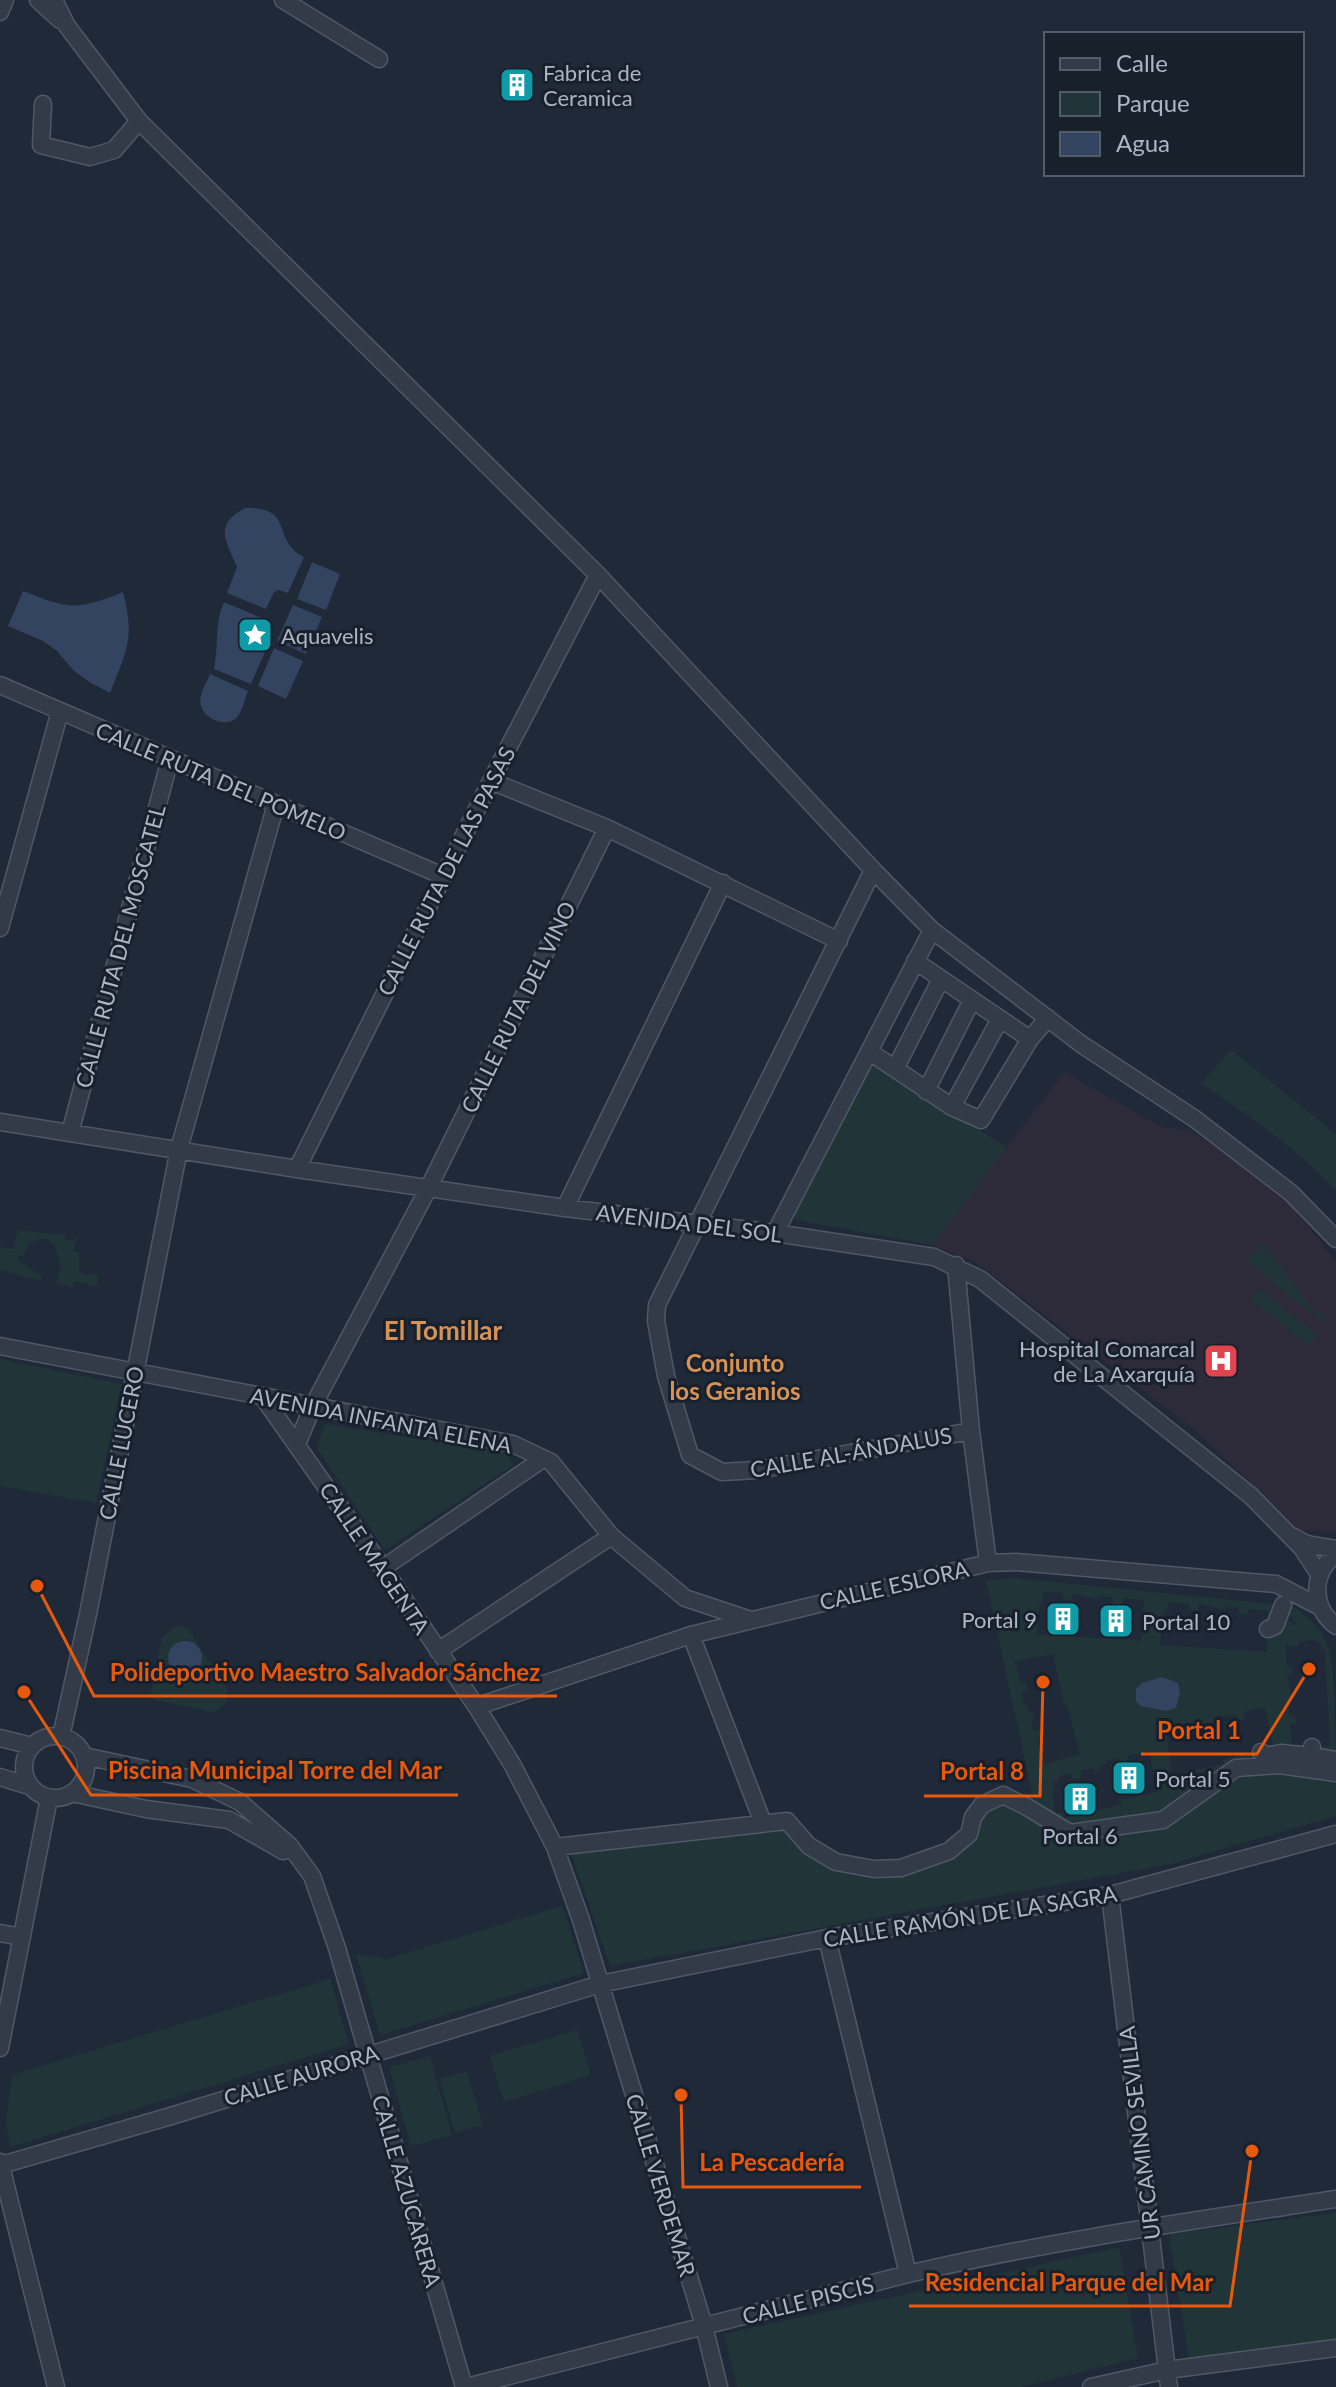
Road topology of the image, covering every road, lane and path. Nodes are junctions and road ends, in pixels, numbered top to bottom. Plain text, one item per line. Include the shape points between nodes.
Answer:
1 (5, 0) edge
2 (38, 0) edge
3 (54, 0) edge
4 (283, 0) edge
5 (0, 12) edge
6 (67, 26) junction
7 (379, 59) dead end
8 (43, 104) dead end
9 (139, 121) junction
10 (598, 575) junction
11 (0, 685) edge
12 (60, 711) junction
13 (170, 759) junction
14 (491, 781) junction
15 (276, 804) junction
16 (607, 828) junction
17 (873, 870) junction
18 (443, 876) junction
19 (723, 883) junction
20 (0, 928) edge
21 (932, 930) junction
22 (839, 941) junction
23 (915, 961) junction
24 (941, 979) junction
25 (972, 1000) junction
26 (1048, 1018) junction
27 (1000, 1019) junction
28 (1030, 1039) junction
29 (870, 1052) junction
30 (895, 1069) junction
31 (926, 1091) junction
32 (952, 1107) junction
33 (0, 1122) edge
34 (70, 1133) junction
35 (179, 1149) junction
36 (297, 1169) junction
37 (429, 1187) junction
38 (565, 1208) junction
39 (694, 1225) junction
40 (775, 1233) junction
41 (1336, 1239) edge
42 (956, 1265) junction
43 (0, 1346) edge
44 (135, 1372) junction
45 (262, 1396) junction
46 (313, 1406) junction
47 (971, 1431) junction
48 (297, 1444) junction
49 (543, 1459) junction
50 (1286, 1532) junction
51 (611, 1536) junction
52 (1336, 1552) edge
53 (988, 1563) junction
54 (383, 1568) junction
55 (1319, 1574) junction
56 (1283, 1605) dead end
57 (1320, 1607) junction
58 (750, 1619) junction
59 (1335, 1627) edge
60 (1268, 1629) dead end
61 (691, 1635) junction
62 (438, 1651) junction
63 (478, 1709) junction
64 (61, 1737) junction
65 (0, 1738) edge
66 (32, 1746) junction
67 (1261, 1752) dead end
68 (84, 1756) junction
69 (1336, 1760) edge
70 (1336, 1773) edge
71 (0, 1777) edge
72 (29, 1786) junction
73 (72, 1793) junction
74 (49, 1798) junction
75 (763, 1823) junction
76 (1336, 1834) edge
77 (555, 1847) junction
78 (1110, 1895) junction
79 (323, 1904) junction
80 (0, 1933) edge
81 (22, 1937) junction
82 (827, 1938) junction
83 (600, 1984) junction
84 (0, 2048) edge
85 (367, 2054) junction
86 (0, 2164) edge
87 (1336, 2199) edge
88 (1150, 2226) junction
89 (908, 2274) junction
90 (704, 2326) junction
91 (1336, 2348) edge
92 (1168, 2378) edge
93 (56, 2387) edge
94 (465, 2387) edge
95 (719, 2387) edge
96 (1091, 2387) edge

1 - 5 street
2 - 6 street
3 - 6 street
4 - 7 street
6 - 9 street
8 - 9 street via 41,145 90,157 114,150
9 - 10 street
10 - 14 street, CALLE RUTA DE LAS PASAS
10 - 17 street
11 - 12 street, CALLE RUTA DEL POMELO
12 - 13 street, CALLE RUTA DEL POMELO
12 - 20 street
13 - 15 street, CALLE RUTA DEL POMELO
13 - 34 street, CALLE RUTA DEL MOSCATEL
14 - 16 street
14 - 18 street, CALLE RUTA DE LAS PASAS
15 - 18 street, CALLE RUTA DEL POMELO
15 - 35 street, CALLE LUCERO
16 - 19 street
16 - 37 street, CALLE RUTA DEL VINO
17 - 21 street
17 - 22 street, CALLE AL-ÁNDALUS
18 - 36 street, CALLE RUTA DE LAS PASAS
19 - 22 street
19 - 38 street
21 - 23 street
21 - 26 street
22 - 39 street, CALLE AL-ÁNDALUS
23 - 24 street
23 - 29 street
24 - 25 street
24 - 30 street
25 - 27 street
25 - 31 street
26 - 28 street
26 - 41 street via 1195,1119 1291,1193
27 - 28 street
27 - 32 street
28 - 32 street via 981,1120
29 - 30 street
29 - 40 street
30 - 31 street
31 - 32 street
33 - 34 street, AVENIDA DEL SOL
34 - 35 street, AVENIDA DEL SOL
35 - 36 street, AVENIDA DEL SOL
35 - 44 street, CALLE LUCERO
36 - 37 street, AVENIDA DEL SOL
37 - 38 street, AVENIDA DEL SOL
37 - 46 street, CALLE RUTA DEL VINO
38 - 39 street, AVENIDA DEL SOL
39 - 40 street, AVENIDA DEL SOL
39 - 47 street, CALLE AL-ÁNDALUS via 657,1305 656,1321 690,1455 722,1472 757,1470
40 - 42 street, AVENIDA DEL SOL via 934,1257
42 - 47 street
42 - 50 street, AVENIDA DEL SOL via 1251,1496
43 - 44 street, AVENIDA INFANTA ELENA
44 - 45 street, AVENIDA INFANTA ELENA
44 - 64 street, CALLE LUCERO
45 - 46 street, AVENIDA INFANTA ELENA
45 - 48 street, CALLE MAGENTA
46 - 48 street, CALLE RUTA DEL VINO
46 - 49 street, AVENIDA INFANTA ELENA via 513,1444
47 - 53 street
48 - 54 street, CALLE MAGENTA
49 - 51 street, AVENIDA INFANTA ELENA via 551,1462
49 - 54 street
50 - 52 street, AVENIDA DEL SOL
50 - 55 street, AVENIDA DEL SOL
51 - 58 street, AVENIDA INFANTA ELENA via 685,1598
51 - 62 street
52 - 55 street
53 - 57 street, CALLE ESLORA via 1276,1584
53 - 58 street, CALLE ESLORA
54 - 62 street, CALLE MAGENTA
55 - 57 street
56 - 60 street via 1275,1626
57 - 59 street
58 - 61 street, CALLE ESLORA
61 - 63 street, CALLE ESLORA
61 - 75 street
62 - 63 street, CALLE MAGENTA
63 - 77 street, CALLE MAGENTA
64 - 66 street
64 - 68 street via 73,1741
65 - 66 street
66 - 72 street via 23,1766
67 - 69 street via 1312,1752
68 - 73 street via 82,1783
68 - 79 street, CALLE AZUCARERA via 192,1779 240,1802 290,1846 312,1876
70 - 75 street via 1279,1765 1236,1768 1163,1820 1070,1833 1003,1795 982,1805 969,1834 949,1851 901,1868 836,1862 809,1846 787,1821
71 - 72 street
72 - 74 street
73 - 74 street
73 - 79 street, CALLE AZUCARERA via 229,1820 280,1847
74 - 81 street
75 - 77 street
76 - 78 street, CALLE RAMÓN DE LA SAGRA
77 - 83 street, CALLE MAGENTA
78 - 82 street, CALLE RAMÓN DE LA SAGRA
78 - 88 street, UR CAMINO SEVILLA
79 - 85 street, CALLE AZUCARERA
80 - 81 street
81 - 84 street
82 - 83 street, CALLE RAMÓN DE LA SAGRA
82 - 89 street
83 - 85 street, CALLE AURORA
83 - 90 street, CALLE VERDEMAR
85 - 86 street, CALLE AURORA
85 - 94 street, CALLE AZUCARERA
86 - 93 street
87 - 88 street, CALLE PISCIS
88 - 89 street, CALLE PISCIS
88 - 92 street, UR CAMINO SEVILLA
89 - 90 street, CALLE PISCIS
90 - 94 street, CALLE PISCIS
90 - 95 street, CALLE VERDEMAR
91 - 92 street
92 - 96 street

